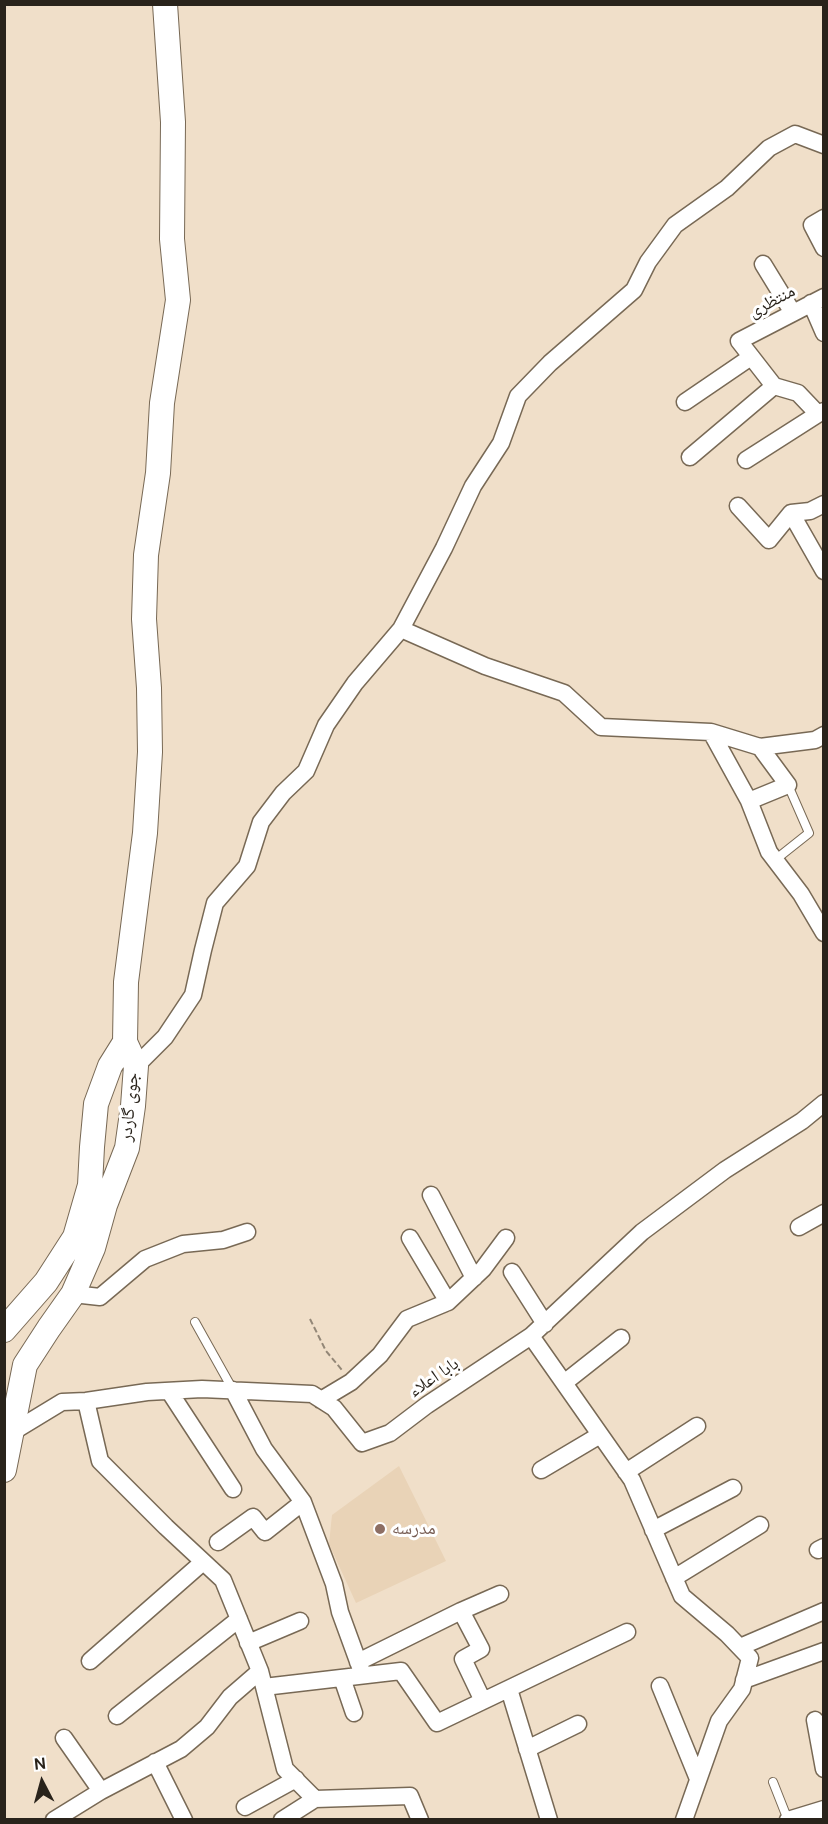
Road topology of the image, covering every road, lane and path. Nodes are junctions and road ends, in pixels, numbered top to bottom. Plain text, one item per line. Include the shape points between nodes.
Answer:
1 (165, 4) edge
2 (824, 145) edge
3 (824, 218) edge
4 (824, 248) edge
5 (764, 264) dead end
6 (817, 300) edge
7 (793, 313) junction
8 (824, 333) edge
9 (751, 357) junction
10 (774, 386) junction
11 (685, 402) dead end
12 (821, 412) edge
13 (690, 457) dead end
14 (746, 460) dead end
15 (824, 504) edge
16 (738, 506) dead end
17 (791, 513) junction
18 (824, 571) edge
19 (401, 629) junction
20 (711, 732) junction
21 (824, 735) edge
22 (760, 747) junction
23 (788, 785) junction
24 (749, 801) junction
25 (775, 860) junction
26 (824, 933) edge
27 (125, 1042) junction
28 (136, 1066) junction
29 (824, 1103) edge
30 (431, 1195) dead end
31 (824, 1213) edge
32 (799, 1227) dead end
33 (247, 1232) dead end
34 (410, 1238) dead end
35 (506, 1238) dead end
36 (512, 1272) dead end
37 (474, 1278) junction
38 (46, 1282) junction
39 (74, 1294) junction
40 (448, 1302) junction
41 (310, 1319) dead end
42 (195, 1322) dead end
43 (545, 1324) junction
44 (4, 1330) edge
45 (531, 1336) junction
46 (621, 1338) dead end
47 (351, 1382) junction
48 (564, 1383) junction
49 (233, 1390) junction
50 (169, 1391) junction
51 (321, 1400) junction
52 (86, 1401) junction
53 (697, 1426) dead end
54 (11, 1433) junction
55 (600, 1435) junction
56 (4, 1470) edge
57 (541, 1470) dead end
58 (626, 1472) junction
59 (733, 1488) dead end
60 (233, 1489) dead end
61 (303, 1502) junction
62 (760, 1525) dead end
63 (653, 1530) junction
64 (218, 1542) dead end
65 (204, 1562) junction
66 (674, 1578) junction
67 (500, 1594) dead end
68 (461, 1611) junction
69 (824, 1611) edge
70 (238, 1619) junction
71 (300, 1621) dead end
72 (627, 1632) dead end
73 (248, 1643) junction
74 (740, 1647) junction
75 (824, 1651) edge
76 (90, 1661) dead end
77 (361, 1669) junction
78 (342, 1678) junction
79 (262, 1679) junction
80 (744, 1680) junction
81 (660, 1686) dead end
82 (508, 1689) junction
83 (483, 1701) junction
84 (354, 1713) dead end
85 (117, 1716) dead end
86 (815, 1720) dead end
87 (579, 1724) dead end
88 (64, 1738) dead end
89 (527, 1749) junction
90 (155, 1762) junction
91 (824, 1768) edge
92 (296, 1779) junction
93 (698, 1779) junction
94 (772, 1782) dead end
95 (101, 1791) junction
96 (315, 1799) junction
97 (245, 1807) dead end
98 (824, 1809) edge
99 (54, 1820) edge
100 (184, 1820) edge
101 (282, 1820) edge
102 (420, 1820) edge
103 (549, 1820) edge
104 (684, 1820) edge
105 (788, 1820) edge

1 - 27 street via 173,122 172,239 178,300 146,555 144,619 150,752 145,833 126,982
2 - 19 street via 795,134 769,148 728,188 675,225 648,262 634,290 518,396 501,443 473,486
3 - 4 street via 812,225
5 - 7 street
6 - 7 street, منتظری
6 - 8 street
7 - 9 street, منتظری via 739,341
9 - 10 street
9 - 11 street
10 - 12 street via 798,393
10 - 13 street
12 - 14 street
15 - 17 street via 810,511
16 - 17 street via 769,540
17 - 18 street
19 - 20 street via 485,666 564,693 601,727
19 - 28 street via 355,683 326,725 306,771 261,822 247,866 215,903 193,995 165,1037
20 - 22 street
20 - 24 street
21 - 22 street via 815,740
22 - 23 street
23 - 24 street
23 - 25 lane via 809,833
24 - 25 street
25 - 26 street via 815,912
27 - 28 street, جوی گاردر
27 - 38 street, جوی گاردر via 110,1066 96,1104 90,1185 75,1237
28 - 39 street, جوی گاردر via 127,1148
29 - 43 street, بابا اعلاء via 725,1170 642,1233
30 - 37 street
31 - 32 street
33 - 39 street via 222,1240 183,1244 145,1259 100,1297
34 - 40 street
35 - 37 street
36 - 43 street
37 - 40 street
38 - 39 street
38 - 44 street, جوی گاردر
39 - 54 street, جوی گاردر via 25,1365
40 - 47 street via 407,1320 380,1355
41 - 47 path via 326,1351
42 - 49 lane
43 - 45 street, بابا اعلاء
45 - 48 street
45 - 51 street, بابا اعلاء via 390,1433 362,1443 334,1408
46 - 48 street
47 - 51 street
48 - 55 street
49 - 50 street, بابا اعلاء
49 - 51 street, بابا اعلاء via 312,1394
49 - 61 street via 264,1449
50 - 52 street, بابا اعلاء
50 - 60 street
52 - 54 street, بابا اعلاء via 62,1402
52 - 65 street via 100,1461
53 - 58 street
54 - 56 street, جوی گاردر
55 - 57 street
55 - 58 street
58 - 63 street
59 - 63 street
61 - 64 street via 265,1532 253,1516
61 - 77 street
62 - 66 street
63 - 66 street
65 - 70 street via 223,1580
65 - 76 street
66 - 74 street via 681,1596
67 - 68 street
68 - 77 street
68 - 83 street via 481,1649 463,1659
69 - 74 street
70 - 73 street
70 - 85 street
71 - 73 street
72 - 82 street
73 - 79 street
74 - 80 street via 750,1658
75 - 80 street
77 - 78 street
77 - 83 street via 401,1671 437,1723
78 - 79 street
78 - 84 street
79 - 90 street via 230,1697 207,1726 181,1749
79 - 92 street via 285,1769
80 - 93 street via 719,1721
81 - 93 street
82 - 83 street
82 - 89 street
86 - 91 street
87 - 89 street
88 - 95 street
89 - 103 street
90 - 95 street
90 - 100 street
92 - 96 street
92 - 97 street
93 - 104 street
94 - 105 lane
95 - 99 street
96 - 101 street
96 - 102 street via 410,1796
98 - 105 street

